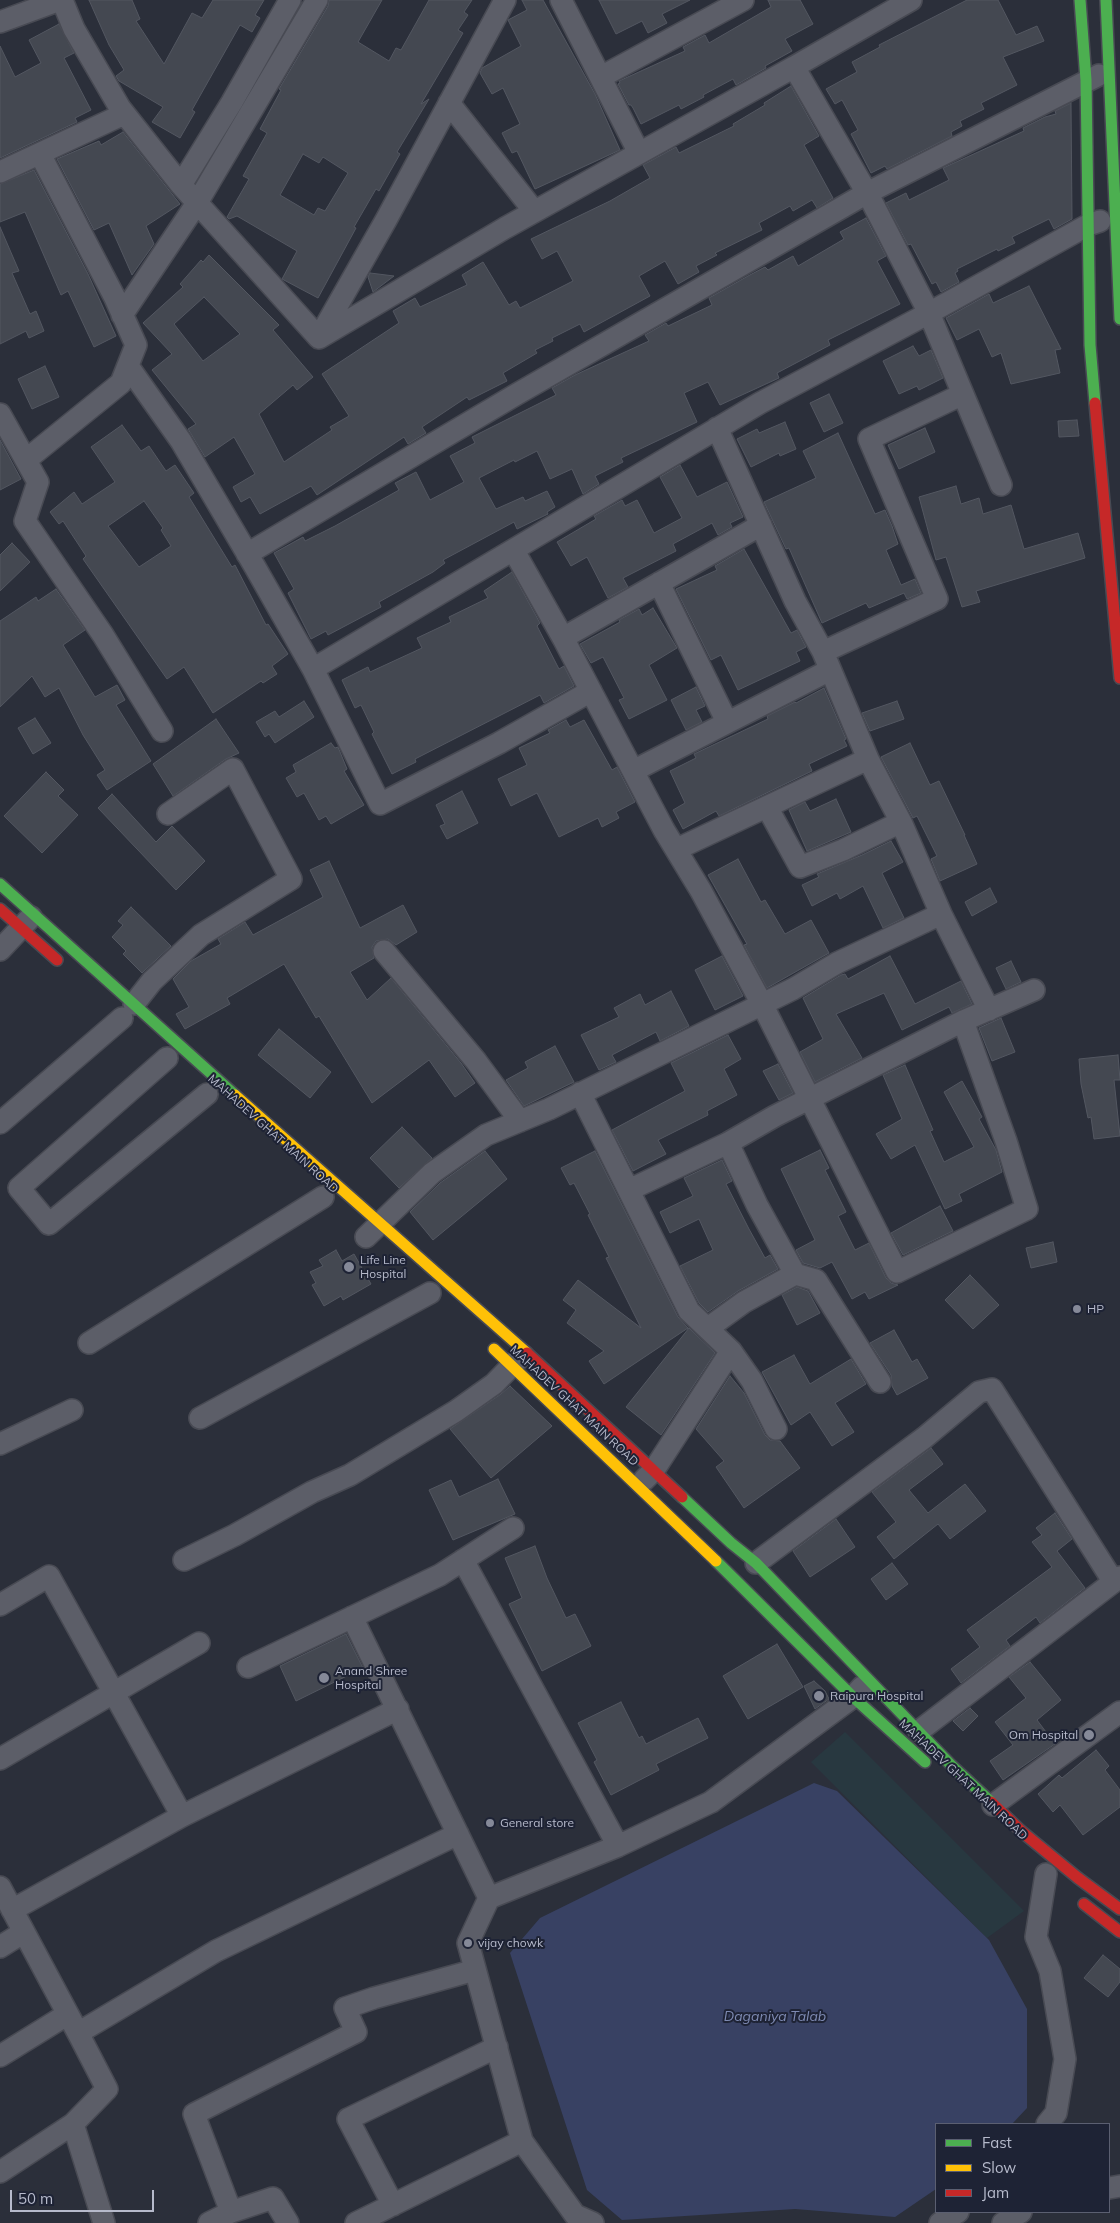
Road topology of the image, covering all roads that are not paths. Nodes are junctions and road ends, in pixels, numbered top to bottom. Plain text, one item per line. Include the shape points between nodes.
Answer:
1 (61, 0) edge
2 (290, 0) edge
3 (317, 0) edge
4 (505, 0) edge
5 (561, 0) edge
6 (743, 0) edge
7 (910, 0) edge
8 (1080, 0) edge
9 (1106, 0) edge
10 (0, 22) edge
11 (794, 66) junction
12 (1109, 71) junction
13 (601, 77) junction
14 (1086, 80) junction
15 (449, 103) junction
16 (124, 114) junction
17 (639, 153) junction
18 (40, 154) junction
19 (0, 172) edge
20 (182, 185) junction
21 (867, 193) junction
22 (197, 203) junction
23 (534, 211) junction
24 (1114, 215) junction
25 (1088, 225) junction
26 (929, 313) junction
27 (122, 314) junction
28 (1120, 319) edge
29 (319, 338) junction
30 (128, 366) junction
31 (963, 394) junction
32 (0, 414) edge
33 (717, 428) junction
34 (26, 460) junction
35 (1001, 485) dead end
36 (761, 525) junction
37 (514, 551) junction
38 (247, 554) junction
39 (659, 584) junction
40 (563, 638) junction
41 (826, 661) junction
42 (313, 669) junction
43 (1120, 678) edge
44 (591, 691) junction
45 (727, 722) junction
46 (162, 730) dead end
47 (868, 759) junction
48 (633, 771) junction
49 (767, 807) junction
50 (168, 814) dead end
51 (901, 822) junction
52 (677, 849) junction
53 (0, 884) edge
54 (0, 910) edge
55 (941, 914) junction
56 (28, 921) junction
57 (0, 950) edge
58 (384, 951) dead end
59 (65, 967) dead end
60 (1034, 990) dead end
61 (762, 1004) junction
62 (989, 1010) junction
63 (125, 1014) junction
64 (963, 1021) junction
65 (167, 1058) dead end
66 (207, 1094) dead end
67 (580, 1094) junction
68 (810, 1099) junction
69 (520, 1121) junction
70 (0, 1122) edge
71 (728, 1143) junction
72 (629, 1190) junction
73 (322, 1197) dead end
74 (370, 1234) junction
75 (795, 1274) junction
76 (430, 1293) dead end
77 (708, 1328) junction
78 (482, 1339) dead end
79 (89, 1343) dead end
80 (731, 1351) junction
81 (518, 1358) junction
82 (880, 1382) dead end
83 (72, 1410) dead end
84 (200, 1418) dead end
85 (776, 1429) dead end
86 (0, 1444) edge
87 (654, 1470) junction
88 (639, 1486) junction
89 (513, 1528) dead end
90 (184, 1560) dead end
91 (463, 1560) junction
92 (756, 1563) junction
93 (1116, 1579) edge
94 (0, 1605) edge
95 (352, 1617) junction
96 (199, 1643) dead end
97 (248, 1667) dead end
98 (868, 1680) junction
99 (113, 1693) junction
100 (853, 1697) junction
101 (398, 1709) junction
102 (1120, 1712) edge
103 (919, 1731) junction
104 (0, 1759) edge
105 (932, 1769) dead end
106 (993, 1805) junction
107 (182, 1816) junction
108 (458, 1834) junction
109 (618, 1846) junction
110 (1046, 1874) dead end
111 (0, 1887) edge
112 (1075, 1897) dead end
113 (489, 1898) junction
114 (1120, 1909) edge
115 (12, 1910) junction
116 (24, 1932) junction
117 (1120, 1932) edge
118 (0, 1947) edge
119 (476, 1970) junction
120 (68, 2014) junction
121 (78, 2033) junction
122 (497, 2047) junction
123 (0, 2056) edge
124 (1048, 2123) edge
125 (73, 2124) junction
126 (522, 2141) junction
127 (0, 2172) edge
128 (393, 2205) junction
129 (231, 2212) junction
130 (956, 2213) edge
131 (1019, 2213) edge
132 (104, 2223) edge
133 (209, 2223) edge
134 (288, 2223) edge
135 (356, 2223) edge
136 (591, 2223) edge
137 (940, 2223) edge
138 (1003, 2223) edge

1 - 10 street
1 - 16 street via 74,29
2 - 20 street
3 - 22 street
4 - 15 street
5 - 13 street
6 - 13 street
7 - 11 street
8 - 14 main road
9 - 12 main road
11 - 17 street
11 - 21 street
12 - 14 street
12 - 24 main road
13 - 17 street
14 - 21 street
14 - 25 main road
15 - 23 street
15 - 29 street
16 - 18 street
16 - 20 street
17 - 23 street
18 - 19 street
18 - 27 street
20 - 22 street
21 - 26 street
21 - 38 street
22 - 27 street
22 - 29 street
23 - 29 street
24 - 25 street
24 - 28 main road
25 - 26 street
25 - 43 main road via 1090,345
26 - 31 street
26 - 33 street
27 - 30 street via 136,345
30 - 34 street via 121,383
30 - 38 street via 181,441
31 - 35 street
31 - 41 street via 869,439 937,599
32 - 34 street
33 - 36 street
33 - 37 street
34 - 46 street via 38,482 25,521 103,635
36 - 39 street
36 - 41 street
37 - 40 street
37 - 42 street
38 - 42 street
39 - 40 street
39 - 45 street
40 - 44 street
41 - 45 street
41 - 47 street
42 - 44 street via 380,804
44 - 48 street
45 - 48 street
47 - 49 street
47 - 51 street
48 - 52 street
49 - 51 street via 800,867
49 - 52 street
50 - 63 street via 234,769 291,879 201,935 152,981
51 - 55 street
52 - 61 street
53 - 56 main road
54 - 56 main road
55 - 61 street via 837,963
55 - 62 street
56 - 57 street
56 - 59 main road
56 - 63 main road
58 - 69 street via 476,1061
60 - 62 street
61 - 67 street
61 - 68 street
62 - 64 street
63 - 70 street
63 - 74 main road
64 - 68 street
64 - 68 street via 1028,1209 897,1272
65 - 66 street via 18,1188 49,1224
67 - 69 street
67 - 72 street
68 - 71 street
69 - 74 street via 486,1135 432,1173
71 - 72 street
71 - 75 street
72 - 77 street via 689,1311
73 - 79 street
74 - 81 main road
75 - 77 street via 744,1302
75 - 82 street via 816,1280
76 - 84 street
77 - 80 street
78 - 81 main road, MAHADEV GHAT MAIN ROAD
80 - 85 street via 752,1381
80 - 87 street
81 - 87 main road
81 - 88 main road, MAHADEV GHAT MAIN ROAD
81 - 90 street via 494,1384 474,1399 358,1470
83 - 86 street
87 - 88 street
87 - 92 main road
88 - 100 main road, MAHADEV GHAT MAIN ROAD
89 - 91 street
91 - 95 street via 440,1575
91 - 109 street
92 - 93 street via 924,1438 979,1392 992,1389
92 - 98 main road
93 - 103 street
94 - 99 street via 49,1576
95 - 97 street
95 - 101 street
96 - 99 street
98 - 100 street
98 - 103 main road
99 - 104 street
99 - 107 street
100 - 105 main road, MAHADEV GHAT MAIN ROAD
100 - 109 street via 711,1802
101 - 107 street
101 - 108 street
102 - 106 street
103 - 106 main road
106 - 114 main road via 1078,1878
107 - 115 street
108 - 113 street
108 - 121 street via 216,1952
109 - 113 street
110 - 124 street via 1036,1937 1050,1971 1065,2059 1056,2113
111 - 115 street
112 - 117 main road
113 - 119 street via 468,1942
115 - 116 street
116 - 118 street
116 - 120 street
119 - 122 street
119 - 129 street via 345,2008 356,2032 194,2114
120 - 121 street
120 - 123 street
121 - 125 street via 106,2089
122 - 126 street
122 - 128 street via 348,2119
125 - 127 street
125 - 132 street
126 - 128 street
126 - 136 street via 575,2215
128 - 135 street
129 - 133 street
129 - 134 street via 273,2198
130 - 137 street
131 - 138 street

